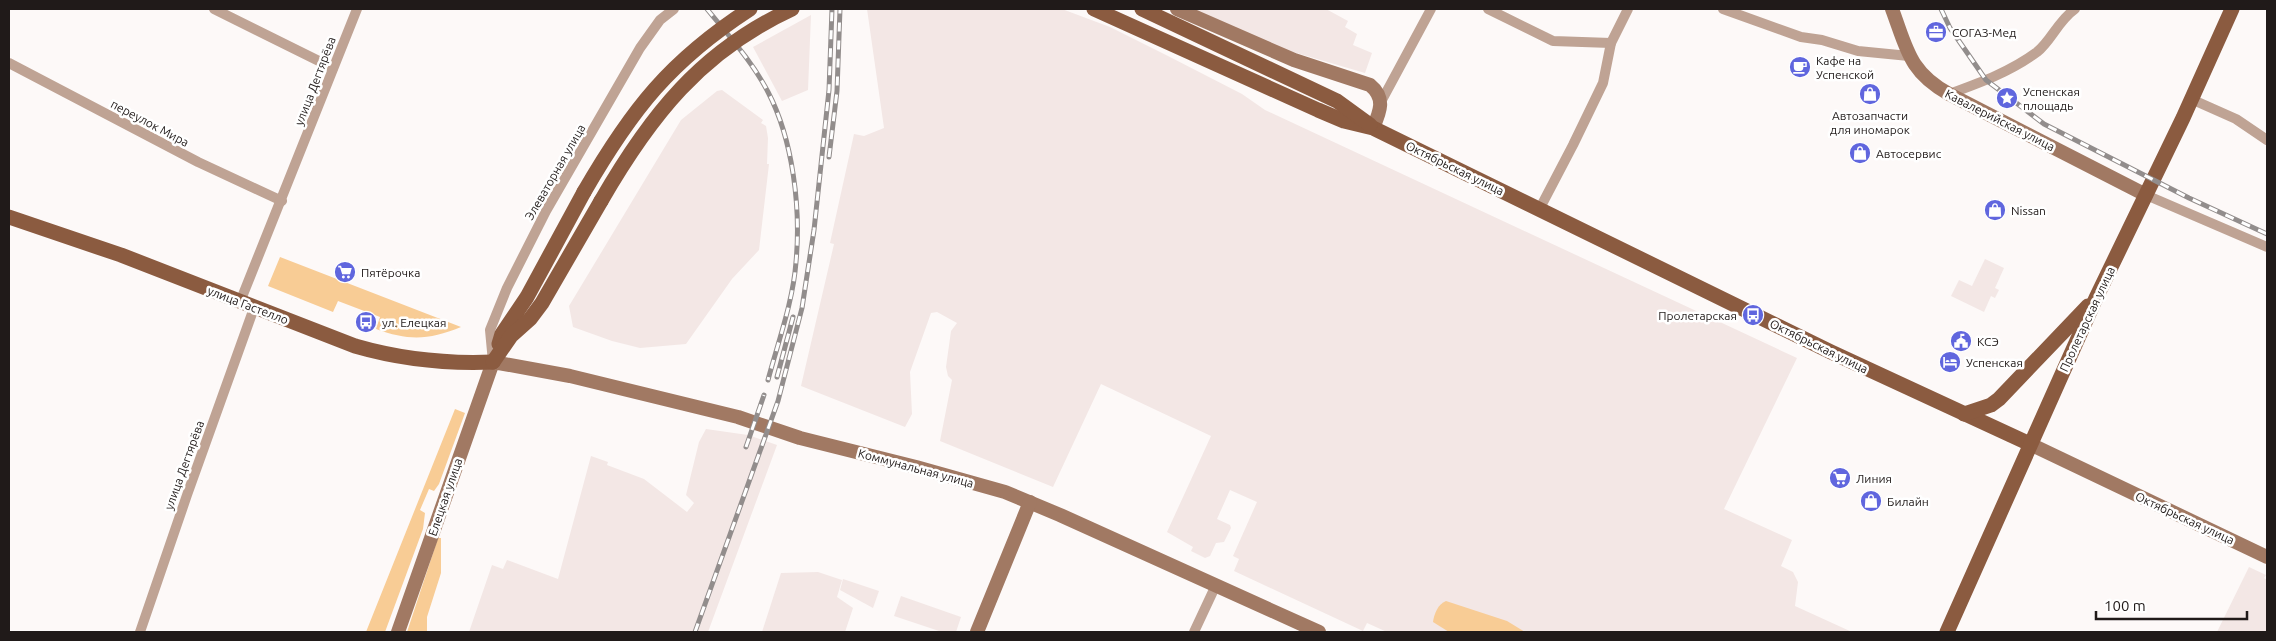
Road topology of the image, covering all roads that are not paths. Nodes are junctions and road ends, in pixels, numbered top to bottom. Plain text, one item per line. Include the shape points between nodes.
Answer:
1 (214, 9) edge
2 (357, 9) edge
3 (674, 9) edge
4 (750, 9) edge
5 (792, 9) edge
6 (1094, 9) edge
7 (1142, 9) edge
8 (1177, 9) edge
9 (1431, 9) edge
10 (1488, 9) edge
11 (1628, 9) edge
12 (1723, 9) edge
13 (1892, 9) edge
14 (2075, 9) edge
15 (2232, 9) edge
16 (1611, 43) junction
17 (1909, 56) junction
18 (9, 63) edge
19 (333, 68) junction
20 (1949, 94) junction
21 (2191, 99) junction
22 (1382, 100) junction
23 (1373, 128) junction
24 (2267, 140) edge
25 (2146, 195) junction
26 (282, 201) junction
27 (1539, 210) junction
28 (9, 216) edge
29 (2267, 247) edge
30 (2096, 298) junction
31 (247, 305) junction
32 (493, 362) junction
33 (1964, 414) junction
34 (2030, 444) junction
35 (1030, 502) junction
36 (2267, 557) edge
37 (1216, 585) junction
38 (140, 632) edge
39 (398, 632) edge
40 (977, 632) edge
41 (1194, 632) edge
42 (1319, 632) edge
43 (1947, 632) edge

1 - 19 street
2 - 19 street, улица Дегтярёва
3 - 32 street, Элеваторная улица via 660,20 640,48 506,288 490,333
4 - 32 main road, bridge via 694,50 659,82 622,128 502,334
5 - 32 main road, bridge via 750,31 720,52 694,74 653,118 600,201 542,304 510,336
6 - 23 main road via 1318,110
7 - 23 main road via 1326,95 1356,113
8 - 22 main road via 1294,60 1364,82 1376,90
9 - 22 street
10 - 16 street via 1553,41
11 - 16 street
12 - 17 street via 1801,37 1858,51
13 - 17 main road, Кавалерийская улица
14 - 20 street via 2063,18 2038,51 2003,73
15 - 21 main road, Пролетарская улица
16 - 27 street via 1603,83
17 - 20 main road, Кавалерийская улица via 1928,81
18 - 26 street, переулок Мира via 198,162
19 - 26 street, улица Дегтярёва
20 - 25 main road, Кавалерийская улица
21 - 24 street via 2236,118
21 - 25 main road, Пролетарская улица
22 - 23 main road
23 - 27 main road, Октябрьская улица
25 - 29 street
25 - 30 main road, Пролетарская улица
26 - 31 street, улица Дегтярёва
27 - 33 main road, Октябрьская улица
28 - 31 main road, улица Гастелло via 121,255
30 - 33 main road via 1999,399 1990,406
30 - 34 main road, Пролетарская улица
31 - 32 main road, улица Гастелло via 387,355 452,362
31 - 38 street, улица Дегтярёва
32 - 35 main road, Коммунальная улица via 570,376 738,417 800,438 916,467
32 - 39 main road, Елецкая улица
33 - 34 main road, Октябрьская улица
34 - 36 main road, Октябрьская улица
34 - 43 main road, Пролетарская улица
35 - 37 main road, Коммунальная улица
35 - 40 main road
37 - 41 street
37 - 42 main road, Коммунальная улица

